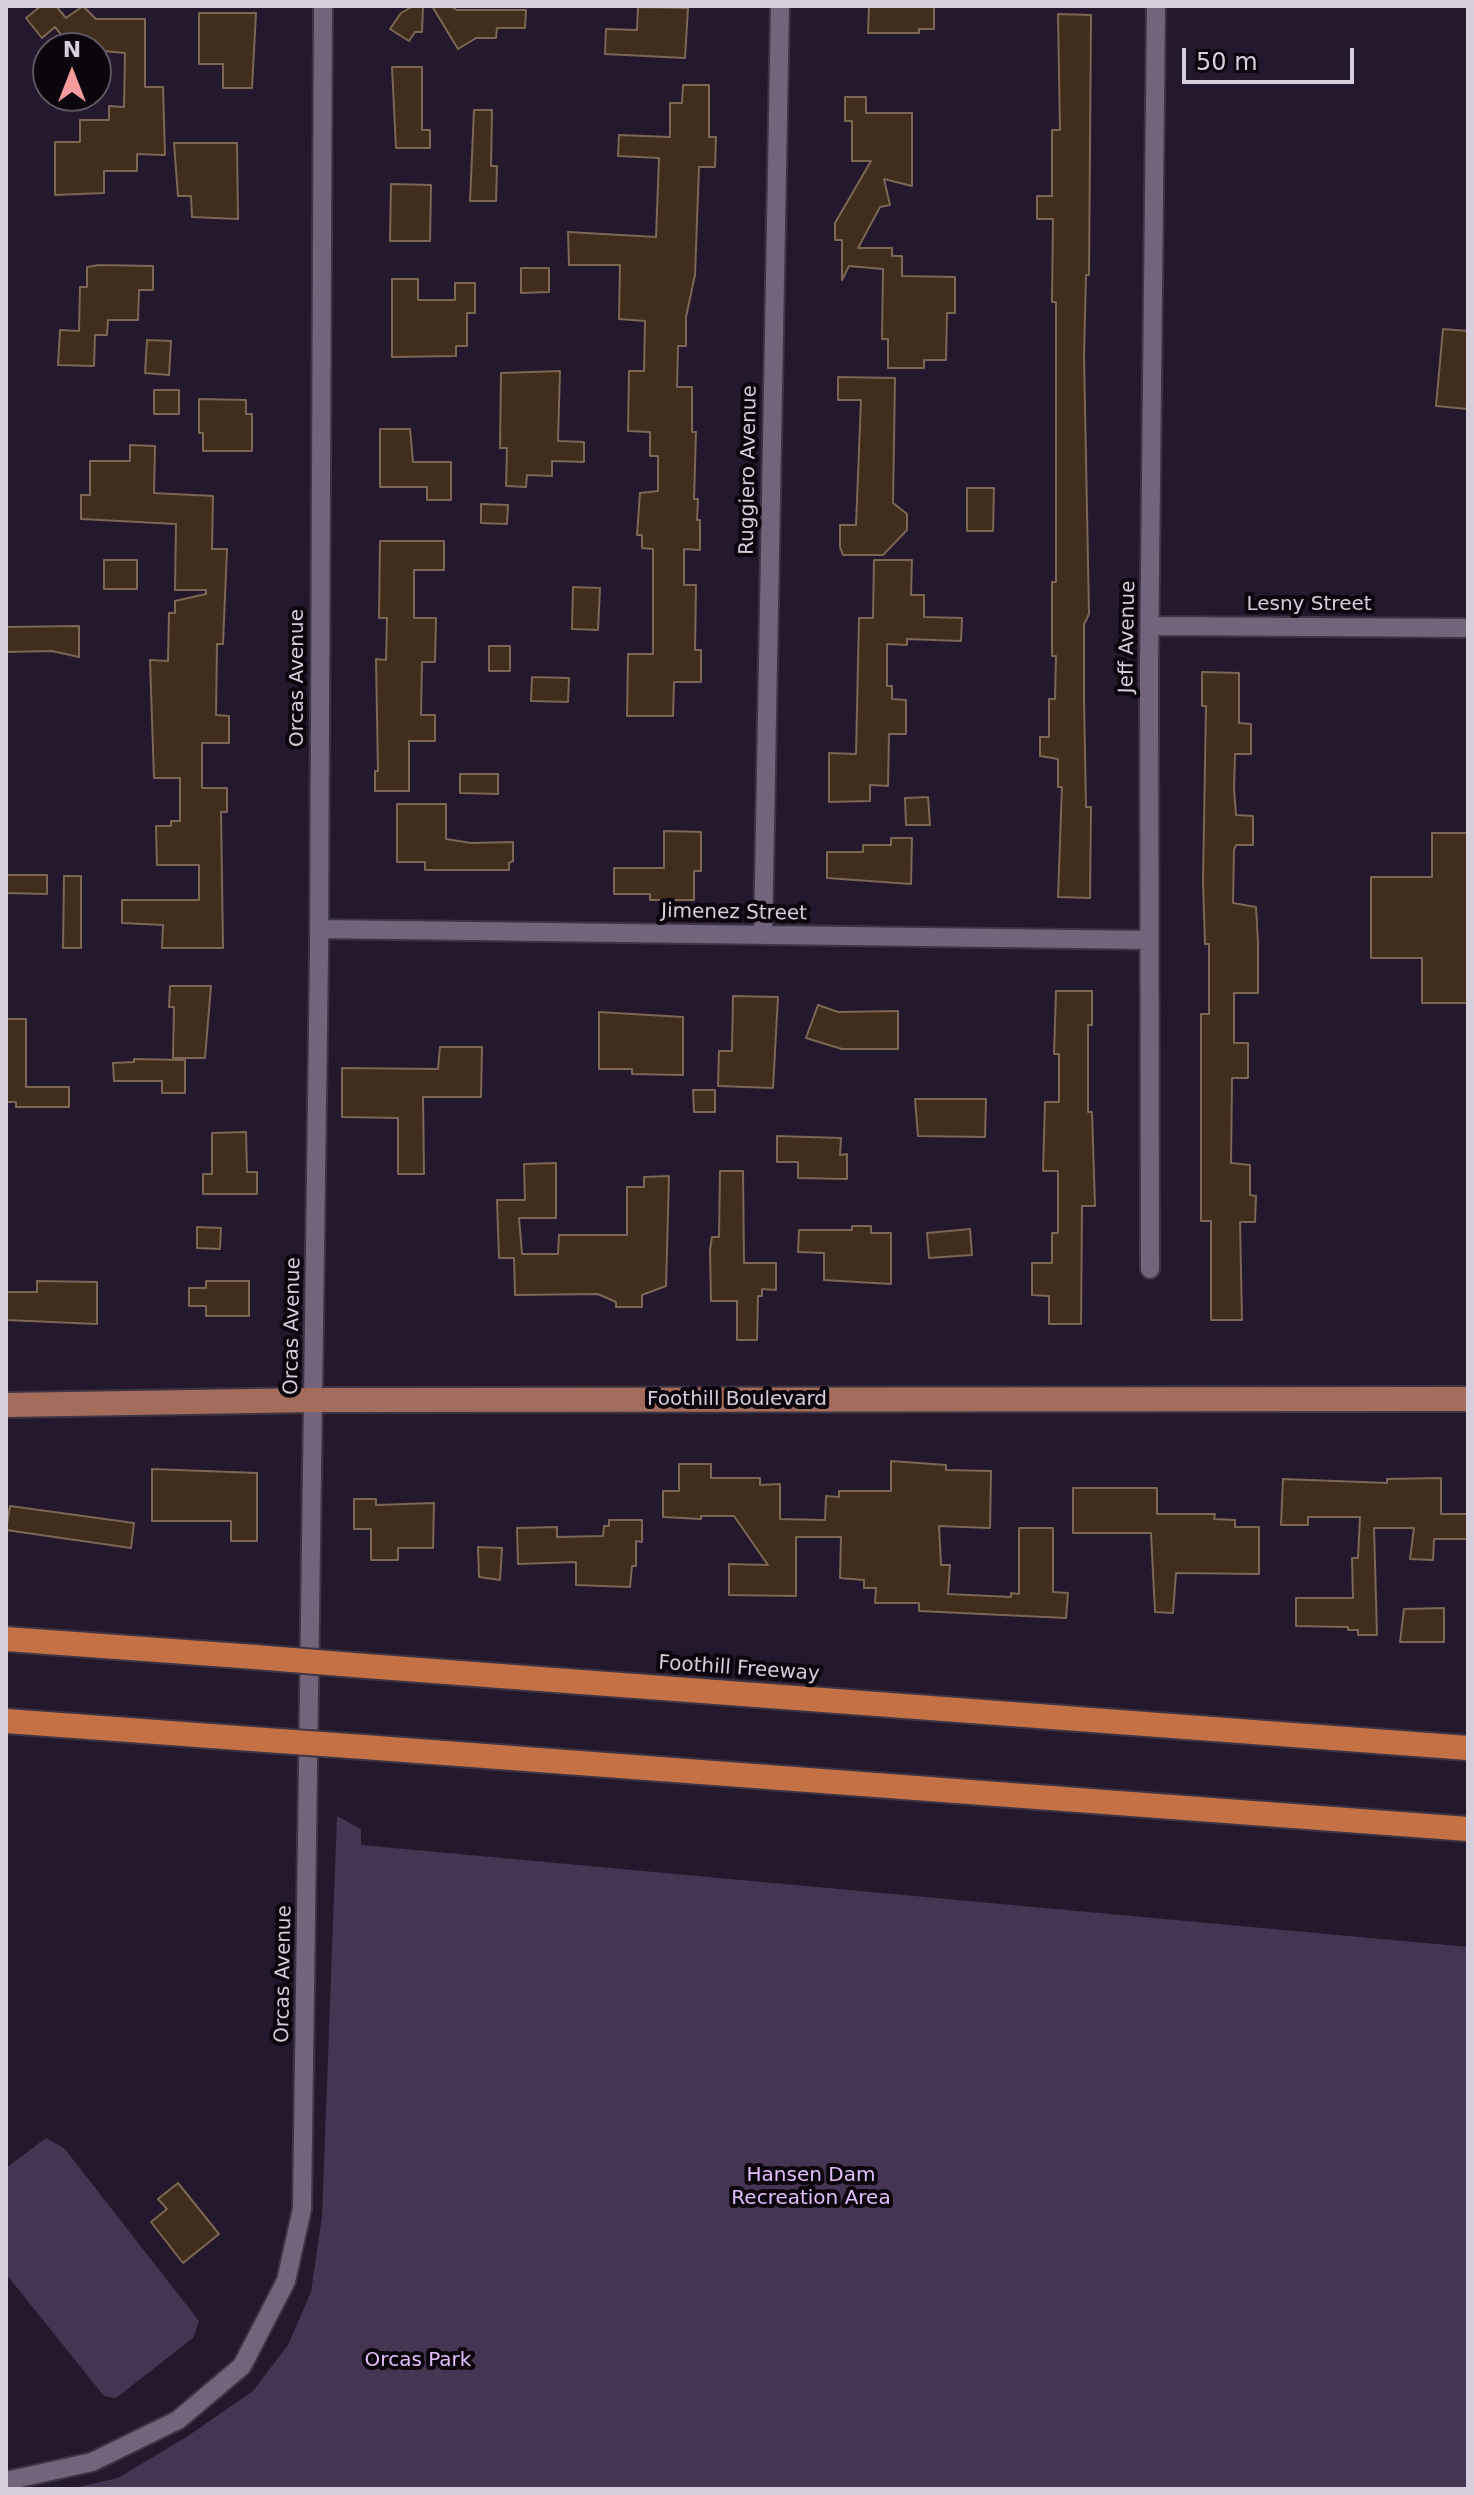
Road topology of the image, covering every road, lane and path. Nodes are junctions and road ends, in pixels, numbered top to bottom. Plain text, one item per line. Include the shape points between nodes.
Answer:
1 (323, 6) edge
2 (780, 6) edge
3 (1156, 6) edge
4 (1150, 626) junction
5 (1468, 628) edge
6 (319, 929) junction
7 (763, 935) junction
8 (1149, 940) junction
9 (1150, 1269) dead end
10 (1468, 1399) edge
11 (314, 1400) junction
12 (6, 1405) edge
13 (6, 1639) edge
14 (6, 1721) edge
15 (1468, 1748) edge
16 (1468, 1829) edge
17 (6, 2481) edge

1 - 6 street, Orcas Avenue
2 - 7 street, Ruggiero Avenue
3 - 4 street, Jeff Avenue
4 - 5 street, Lesny Street
4 - 8 street, Jeff Avenue
6 - 7 street, Jimenez Street
6 - 11 street, Orcas Avenue
7 - 8 street, Jimenez Street
8 - 9 street, Jeff Avenue
10 - 11 main road, Foothill Boulevard
11 - 12 main road, Foothill Boulevard
11 - 17 street, Orcas Avenue via 302,2209 286,2281 242,2366 178,2420 92,2462
13 - 15 highway, Foothill Freeway, bridge
14 - 16 highway, bridge

